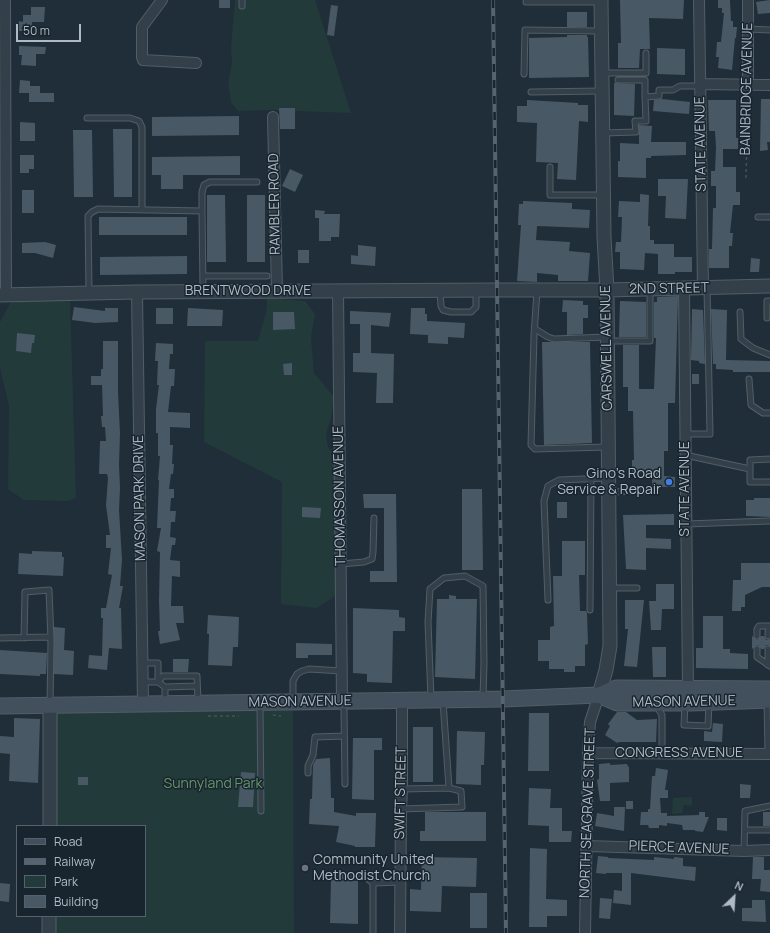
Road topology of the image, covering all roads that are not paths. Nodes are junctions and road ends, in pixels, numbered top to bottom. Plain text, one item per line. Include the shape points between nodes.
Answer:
1 (5, 0) edge
2 (162, 0) edge
3 (242, 0) edge
4 (700, 0) edge
5 (748, 0) edge
6 (601, 1) edge
7 (526, 2) dead end
8 (242, 6) dead end
9 (748, 30) junction
10 (770, 30) edge
11 (602, 31) junction
12 (646, 53) dead end
13 (196, 63) dead end
14 (602, 73) junction
15 (524, 74) dead end
16 (618, 80) dead end
17 (701, 85) junction
18 (748, 85) junction
19 (770, 85) edge
20 (531, 92) dead end
21 (602, 92) junction
22 (645, 97) junction
23 (273, 117) dead end
24 (87, 118) dead end
25 (603, 133) junction
26 (550, 167) dead end
27 (257, 182) dead end
28 (604, 195) junction
29 (142, 210) junction
30 (202, 211) junction
31 (758, 217) dead end
32 (770, 217) edge
33 (203, 276) junction
34 (267, 276) dead end
35 (770, 286) edge
36 (684, 289) junction
37 (705, 289) junction
38 (440, 290) junction
39 (476, 290) junction
40 (497, 290) joint
41 (537, 290) junction
42 (607, 290) junction
43 (650, 290) junction
44 (277, 291) junction
45 (338, 291) junction
46 (137, 292) junction
47 (203, 292) junction
48 (89, 293) junction
49 (3, 295) edge
50 (770, 301) edge
51 (740, 312) dead end
52 (767, 318) dead end
53 (535, 329) junction
54 (607, 339) junction
55 (770, 355) edge
56 (749, 379) dead end
57 (770, 413) edge
58 (685, 434) junction
59 (608, 447) junction
60 (685, 455) junction
61 (770, 459) edge
62 (750, 469) junction
63 (608, 478) junction
64 (591, 479) junction
65 (770, 482) edge
66 (608, 492) junction
67 (644, 492) dead end
68 (374, 518) dead end
69 (770, 521) edge
70 (686, 524) junction
71 (341, 564) junction
72 (609, 588) junction
73 (637, 588) dead end
74 (548, 600) dead end
75 (590, 610) dead end
76 (770, 626) edge
77 (757, 636) dead end
78 (0, 638) edge
79 (24, 638) junction
80 (51, 640) junction
81 (757, 649) dead end
82 (768, 649) dead end
83 (143, 663) junction
84 (769, 665) edge
85 (342, 671) junction
86 (143, 682) junction
87 (158, 682) junction
88 (197, 686) junction
89 (165, 687) junction
90 (599, 695) junction
91 (686, 696) junction
92 (769, 696) edge
93 (483, 699) junction
94 (402, 700) junction
95 (437, 700) junction
96 (342, 701) junction
97 (293, 702) junction
98 (709, 702) junction
99 (260, 703) junction
100 (660, 703) junction
101 (143, 704) junction
102 (165, 704) junction
103 (198, 704) junction
104 (0, 706) edge
105 (50, 706) junction
106 (768, 719) edge
107 (344, 736) junction
108 (768, 736) edge
109 (588, 753) junction
110 (662, 753) junction
111 (769, 754) edge
112 (308, 773) dead end
113 (345, 784) dead end
114 (449, 788) junction
115 (402, 789) junction
116 (770, 806) edge
117 (401, 808) junction
118 (261, 811) dead end
119 (50, 825) edge
120 (745, 830) junction
121 (770, 830) edge
122 (587, 846) junction
123 (744, 850) junction
124 (770, 850) edge
125 (345, 876) dead end
126 (400, 882) junction
127 (374, 883) junction
128 (50, 917) edge
129 (49, 933) edge
130 (373, 933) edge
131 (400, 933) edge
132 (585, 933) edge

1 - 49 street
2 - 13 street via 142,27 143,60
3 - 8 lane
4 - 17 street, STATE AVENUE
5 - 9 street, BAINBRIDGE AVENUE
6 - 7 lane
6 - 11 street, CARSWELL AVENUE
9 - 10 lane
9 - 18 street, BAINBRIDGE AVENUE
11 - 14 street, CARSWELL AVENUE
11 - 15 lane via 524,30
12 - 14 lane via 646,73
14 - 21 street, CARSWELL AVENUE
16 - 22 lane via 645,80
17 - 18 street
17 - 22 lane via 659,90 659,96
17 - 37 street, STATE AVENUE
18 - 19 street
20 - 21 lane
21 - 25 street, CARSWELL AVENUE
22 - 25 lane via 646,120 635,120 636,132
23 - 44 street, RAMBLER ROAD
24 - 29 lane via 130,118 138,121 142,127
25 - 28 street, CARSWELL AVENUE
26 - 28 lane via 550,195
27 - 30 lane via 210,182 204,185
28 - 42 street, CARSWELL AVENUE
29 - 30 lane
29 - 48 lane via 98,209 88,216
30 - 33 lane
31 - 32 lane
33 - 34 lane
33 - 47 lane
35 - 37 street, 2ND STREET
36 - 37 street, 2ND STREET
36 - 43 street, 2ND STREET
36 - 58 street, STATE AVENUE
37 - 58 lane via 710,434
38 - 39 street, BRENTWOOD DRIVE
38 - 39 lane via 442,308 452,312 473,311 476,307
38 - 45 street, BRENTWOOD DRIVE
39 - 40 street, BRENTWOOD DRIVE
40 - 41 street, 2ND STREET
41 - 42 street, 2ND STREET
41 - 53 lane
42 - 43 street, 2ND STREET
42 - 54 street, CARSWELL AVENUE
43 - 54 lane via 650,341
44 - 45 street, BRENTWOOD DRIVE
44 - 47 street, BRENTWOOD DRIVE
45 - 71 street, THOMASSON AVENUE
46 - 47 street, BRENTWOOD DRIVE
46 - 48 street, BRENTWOOD DRIVE
46 - 83 street, MASON PARK DRIVE
48 - 49 street, BRENTWOOD DRIVE
50 - 52 lane via 767,301
51 - 55 lane via 741,339 753,348
53 - 54 lane via 554,339
53 - 59 lane via 531,445 535,449
54 - 59 street, CARSWELL AVENUE
56 - 57 lane via 751,405 763,413
58 - 60 street, STATE AVENUE
59 - 63 street, CARSWELL AVENUE
60 - 62 lane
60 - 70 street, STATE AVENUE
61 - 62 lane via 750,460
62 - 65 lane via 750,482
63 - 64 lane
63 - 66 street, CARSWELL AVENUE
64 - 74 lane via 559,480 548,486 544,501
64 - 75 lane
66 - 67 lane
66 - 72 street, CARSWELL AVENUE
68 - 71 lane via 372,559
69 - 70 lane
70 - 91 street, STATE AVENUE
71 - 85 street, THOMASSON AVENUE
72 - 73 lane
72 - 90 street, CARSWELL AVENUE via 610,646
76 - 77 lane via 757,628
78 - 79 lane
79 - 80 lane via 48,637
79 - 80 lane via 25,592 49,590
80 - 105 lane
81 - 84 lane via 757,658
82 - 84 lane
83 - 86 street, MASON PARK DRIVE
83 - 87 lane via 158,663
85 - 96 street, THOMASSON AVENUE
85 - 97 lane via 309,669 297,674 293,681
86 - 87 lane
86 - 101 street, MASON PARK DRIVE
87 - 88 lane via 163,676 197,676
87 - 89 lane
88 - 89 lane
88 - 103 lane
89 - 102 lane
90 - 91 main road, MASON AVENUE via 616,688
90 - 93 main road, MASON AVENUE
90 - 100 main road, MASON AVENUE via 617,702
90 - 109 street, NORTH SEAGRAVE STREET via 590,722
91 - 92 main road, MASON AVENUE
91 - 98 main road, MASON AVENUE
91 - 98 lane via 684,725 708,726
91 - 100 main road, MASON AVENUE
92 - 98 main road, MASON AVENUE
92 - 106 lane
93 - 95 main road, MASON AVENUE
93 - 95 lane via 483,586 465,576 444,578 430,589 428,622
94 - 95 main road, MASON AVENUE
94 - 96 main road, MASON AVENUE
94 - 115 street, SWIFT STREET
95 - 114 lane
96 - 97 main road, MASON AVENUE
96 - 107 lane
97 - 99 main road, MASON AVENUE
99 - 103 main road, MASON AVENUE
99 - 118 lane
100 - 110 lane
101 - 102 main road, MASON AVENUE
101 - 105 main road, MASON AVENUE
102 - 103 main road, MASON AVENUE
104 - 105 main road, MASON AVENUE
105 - 119 street
106 - 108 lane
107 - 112 lane via 315,737
107 - 113 lane
108 - 111 lane
109 - 110 street, CONGRESS AVENUE
109 - 122 street, NORTH SEAGRAVE STREET
110 - 111 street, CONGRESS AVENUE
114 - 115 lane
114 - 117 lane via 461,791 462,807
115 - 117 street, SWIFT STREET
116 - 120 lane via 745,811
117 - 126 street, SWIFT STREET
120 - 121 lane
120 - 123 lane
122 - 123 street, PIERCE AVENUE
122 - 132 street, NORTH SEAGRAVE STREET
123 - 124 street, PIERCE AVENUE
125 - 127 lane via 365,877
126 - 127 lane
126 - 131 street, SWIFT STREET
127 - 130 lane
128 - 129 street

